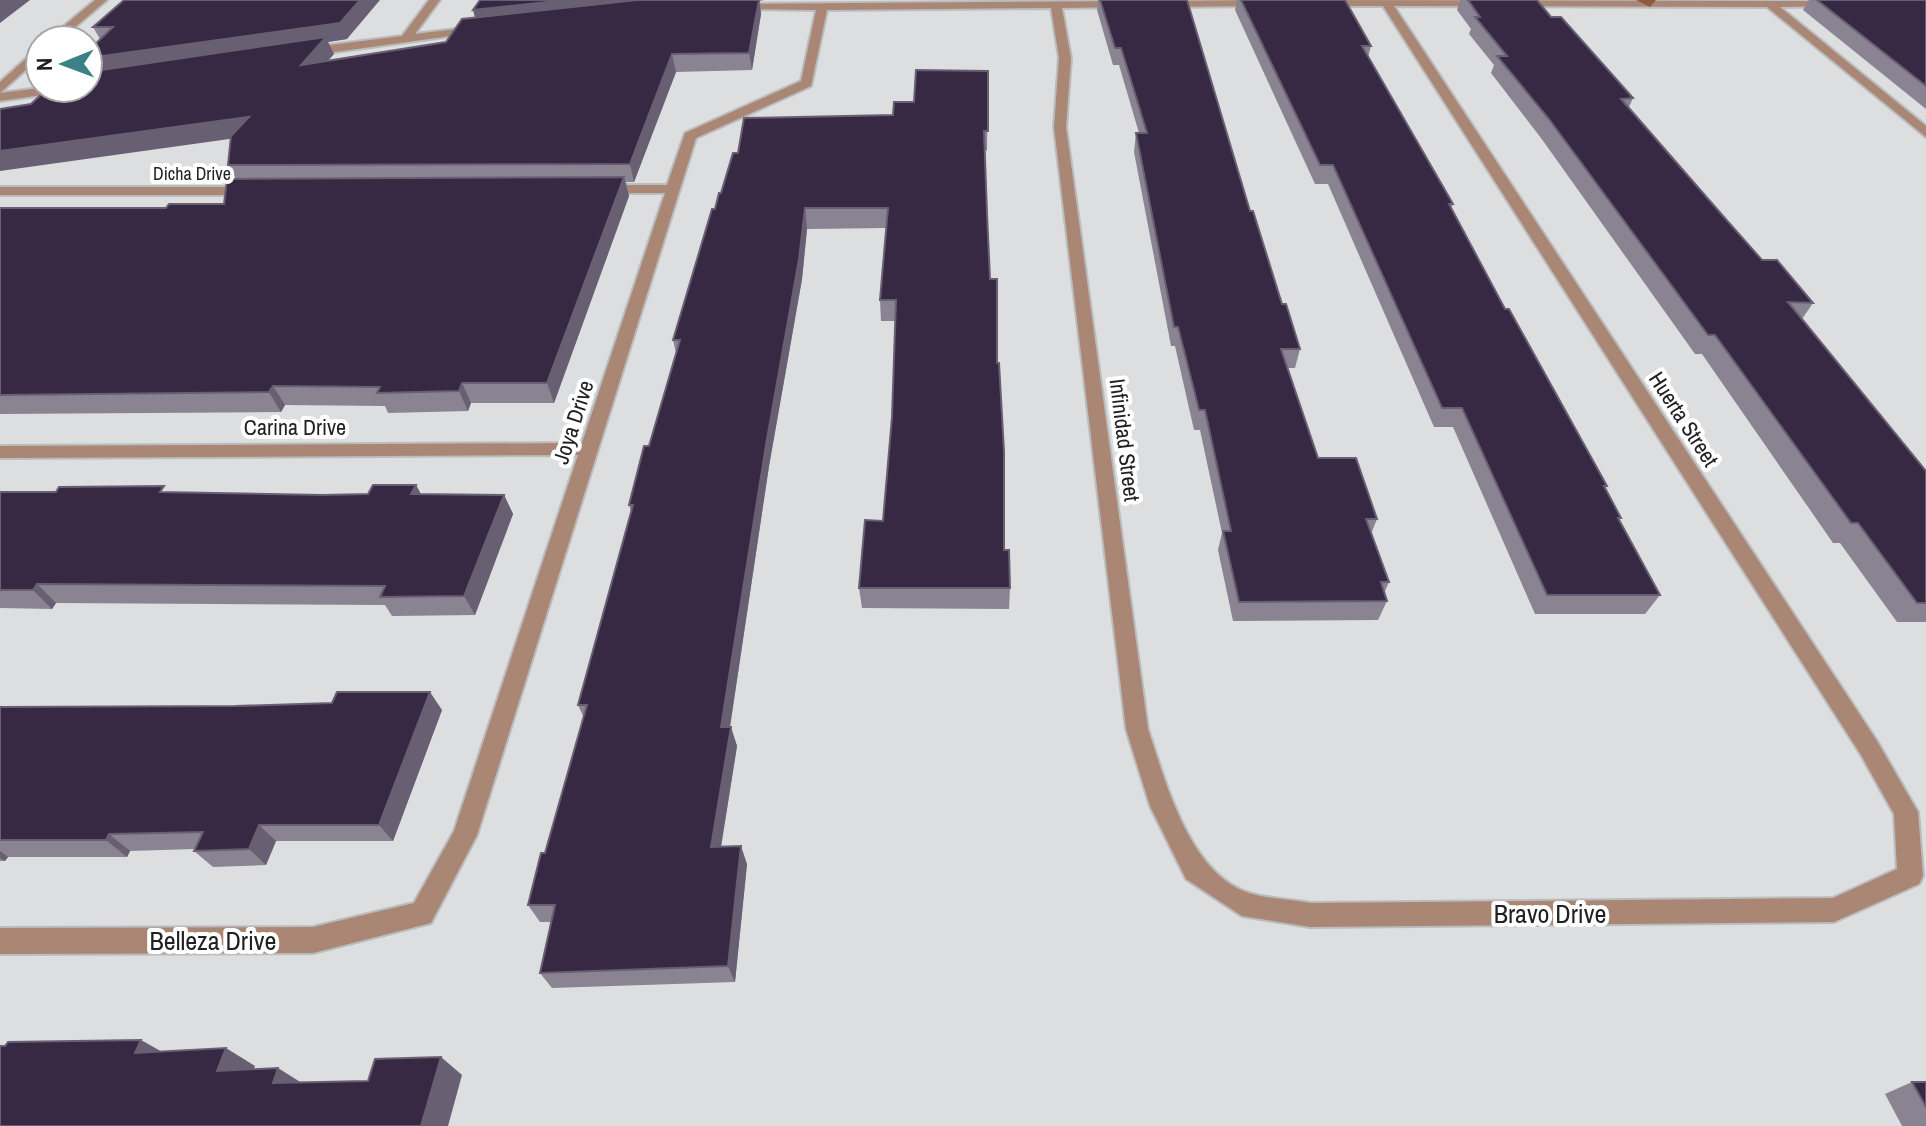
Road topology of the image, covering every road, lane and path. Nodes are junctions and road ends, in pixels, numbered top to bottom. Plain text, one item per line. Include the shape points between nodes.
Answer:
1 (102, 0) edge
2 (435, 0) edge
3 (1384, 1) edge
4 (1648, 1) edge
5 (1768, 2) edge
6 (1271, 3) edge
7 (1302, 3) edge
8 (1056, 4) junction
9 (1133, 4) edge
10 (1148, 4) edge
11 (1848, 4) edge
12 (822, 5) junction
13 (717, 8) edge
14 (73, 24) edge
15 (501, 26) edge
16 (407, 37) junction
17 (286, 55) edge
18 (24, 66) edge
19 (0, 89) edge
20 (24, 94) edge
21 (0, 97) edge
22 (1926, 133) edge
23 (579, 189) edge
24 (673, 189) junction
25 (0, 191) edge
26 (265, 191) edge
27 (29, 192) junction
28 (10, 210) edge
29 (590, 449) junction
30 (0, 452) edge
31 (1195, 871) joint
32 (1910, 876) joint
33 (422, 914) joint
34 (0, 941) edge

1 - 14 street
2 - 16 street
3 - 4 street
3 - 7 street
3 - 32 street, Huerta Street via 1869,748 1906,812
4 - 5 street
5 - 11 street
5 - 22 street
6 - 10 street
8 - 9 street
8 - 12 street
8 - 31 street, Infinidad Street via 1065,58 1060,127 1137,729 1162,806
12 - 13 street
12 - 24 street, Joya Drive via 807,83 690,136
15 - 16 street
16 - 17 street
18 - 19 street
20 - 21 street
23 - 24 street
24 - 29 street, Joya Drive
25 - 27 street, Dicha Drive
26 - 27 street, Dicha Drive
27 - 28 street
29 - 30 street, Carina Drive
29 - 33 street, Joya Drive via 465,835
31 - 32 street, Bravo Drive via 1242,904 1310,915 1834,910
33 - 34 street, Belleza Drive via 313,940

